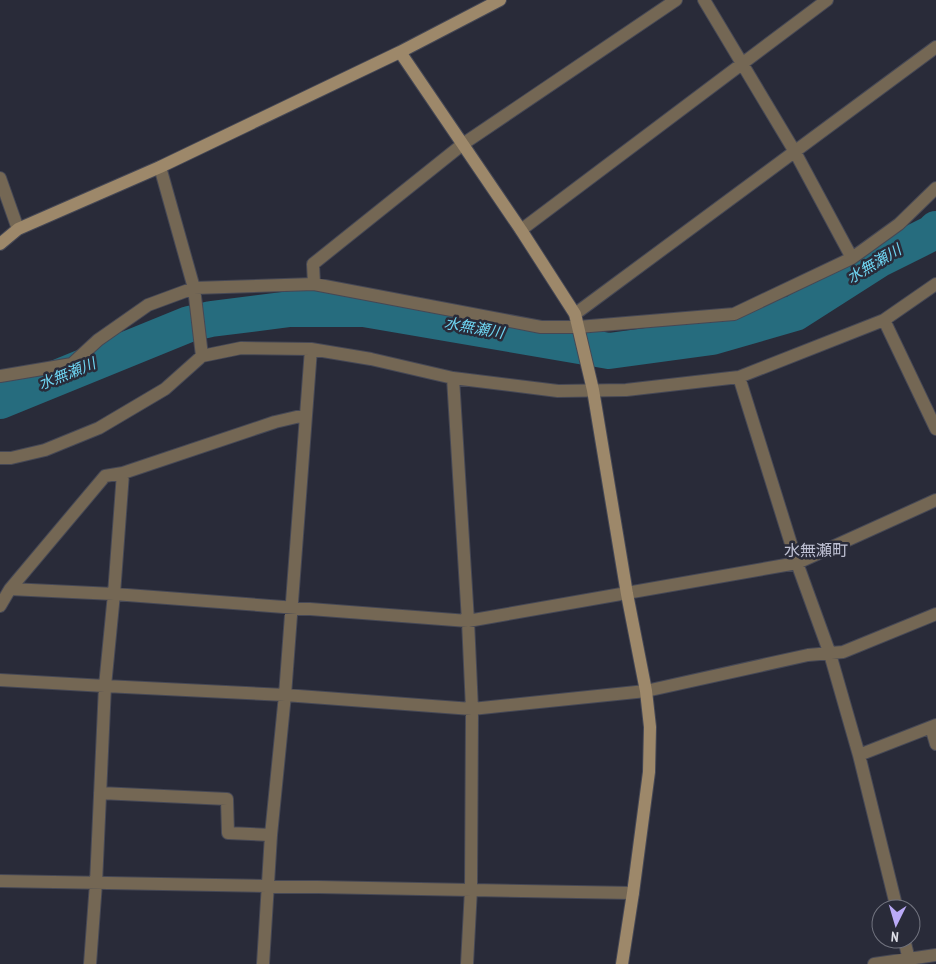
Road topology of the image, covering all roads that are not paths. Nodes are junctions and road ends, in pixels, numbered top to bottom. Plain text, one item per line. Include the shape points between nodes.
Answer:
1 (500, 0) edge
2 (676, 0) edge
3 (704, 0) edge
4 (827, 0) edge
5 (936, 46) edge
6 (400, 52) junction
7 (742, 63) junction
8 (463, 144) junction
9 (796, 152) junction
10 (160, 167) junction
11 (0, 178) edge
12 (936, 188) edge
13 (18, 229) junction
14 (520, 230) junction
15 (0, 244) edge
16 (852, 258) junction
17 (314, 284) junction
18 (936, 284) edge
19 (194, 288) junction
20 (575, 314) junction
21 (884, 320) junction
22 (579, 332) junction
23 (311, 349) junction
24 (202, 356) junction
25 (0, 376) edge
26 (739, 377) junction
27 (453, 378) junction
28 (592, 386) junction
29 (305, 415) junction
30 (936, 429) edge
31 (0, 458) edge
32 (123, 472) junction
33 (936, 500) edge
34 (798, 563) junction
35 (10, 588) junction
36 (114, 594) junction
37 (627, 594) junction
38 (0, 606) edge
39 (290, 609) junction
40 (936, 614) edge
41 (468, 621) junction
42 (830, 654) junction
43 (0, 680) edge
44 (105, 686) junction
45 (646, 691) junction
46 (284, 695) junction
47 (472, 709) junction
48 (933, 726) edge
49 (936, 744) edge
50 (859, 755) junction
51 (100, 793) junction
52 (271, 835) junction
53 (0, 880) edge
54 (96, 883) junction
55 (268, 885) junction
56 (471, 889) junction
57 (633, 893) junction
58 (895, 899) edge
59 (936, 954) edge
60 (910, 961) edge
61 (90, 964) edge
62 (263, 964) edge
63 (467, 964) edge
64 (622, 964) edge
65 (874, 964) edge

1 - 6 street
2 - 8 street
3 - 7 street
4 - 7 street
5 - 9 street
6 - 8 street
6 - 10 street
7 - 9 street
7 - 14 street
8 - 14 street
8 - 17 street via 313,264
9 - 16 street
9 - 20 street
10 - 13 street
10 - 19 street
11 - 13 street
12 - 16 street via 899,224
13 - 15 street
14 - 20 street
16 - 22 street via 734,314
17 - 19 street
17 - 22 street
18 - 21 street
19 - 24 street
19 - 25 street via 148,305 98,340 72,364
20 - 22 street
21 - 26 street
21 - 30 street
22 - 28 street
23 - 24 street via 241,348
23 - 27 street
23 - 29 street
24 - 31 street via 164,389 99,428 45,450
26 - 28 street via 626,390
26 - 34 street
27 - 28 street via 558,391
27 - 41 street
28 - 37 street
29 - 32 street
29 - 39 street
32 - 35 street via 105,476
32 - 36 street
33 - 34 street
34 - 37 street
34 - 42 street
35 - 36 street
35 - 38 street
36 - 39 street
36 - 44 street
37 - 41 street
37 - 45 street
39 - 41 street
39 - 46 street
40 - 42 street via 843,652
41 - 47 street
42 - 45 street via 808,655
42 - 50 street
43 - 44 street
44 - 46 street
44 - 51 street
45 - 47 street
45 - 57 street via 650,727 649,772
46 - 47 street
46 - 52 street
47 - 56 street
48 - 49 street
48 - 50 street
50 - 58 street
51 - 52 street via 227,799 228,833
51 - 54 street
52 - 55 street
53 - 54 street
54 - 55 street
54 - 61 street
55 - 56 street
55 - 62 street
56 - 57 street
56 - 63 street
57 - 64 street
59 - 60 street
60 - 65 street

